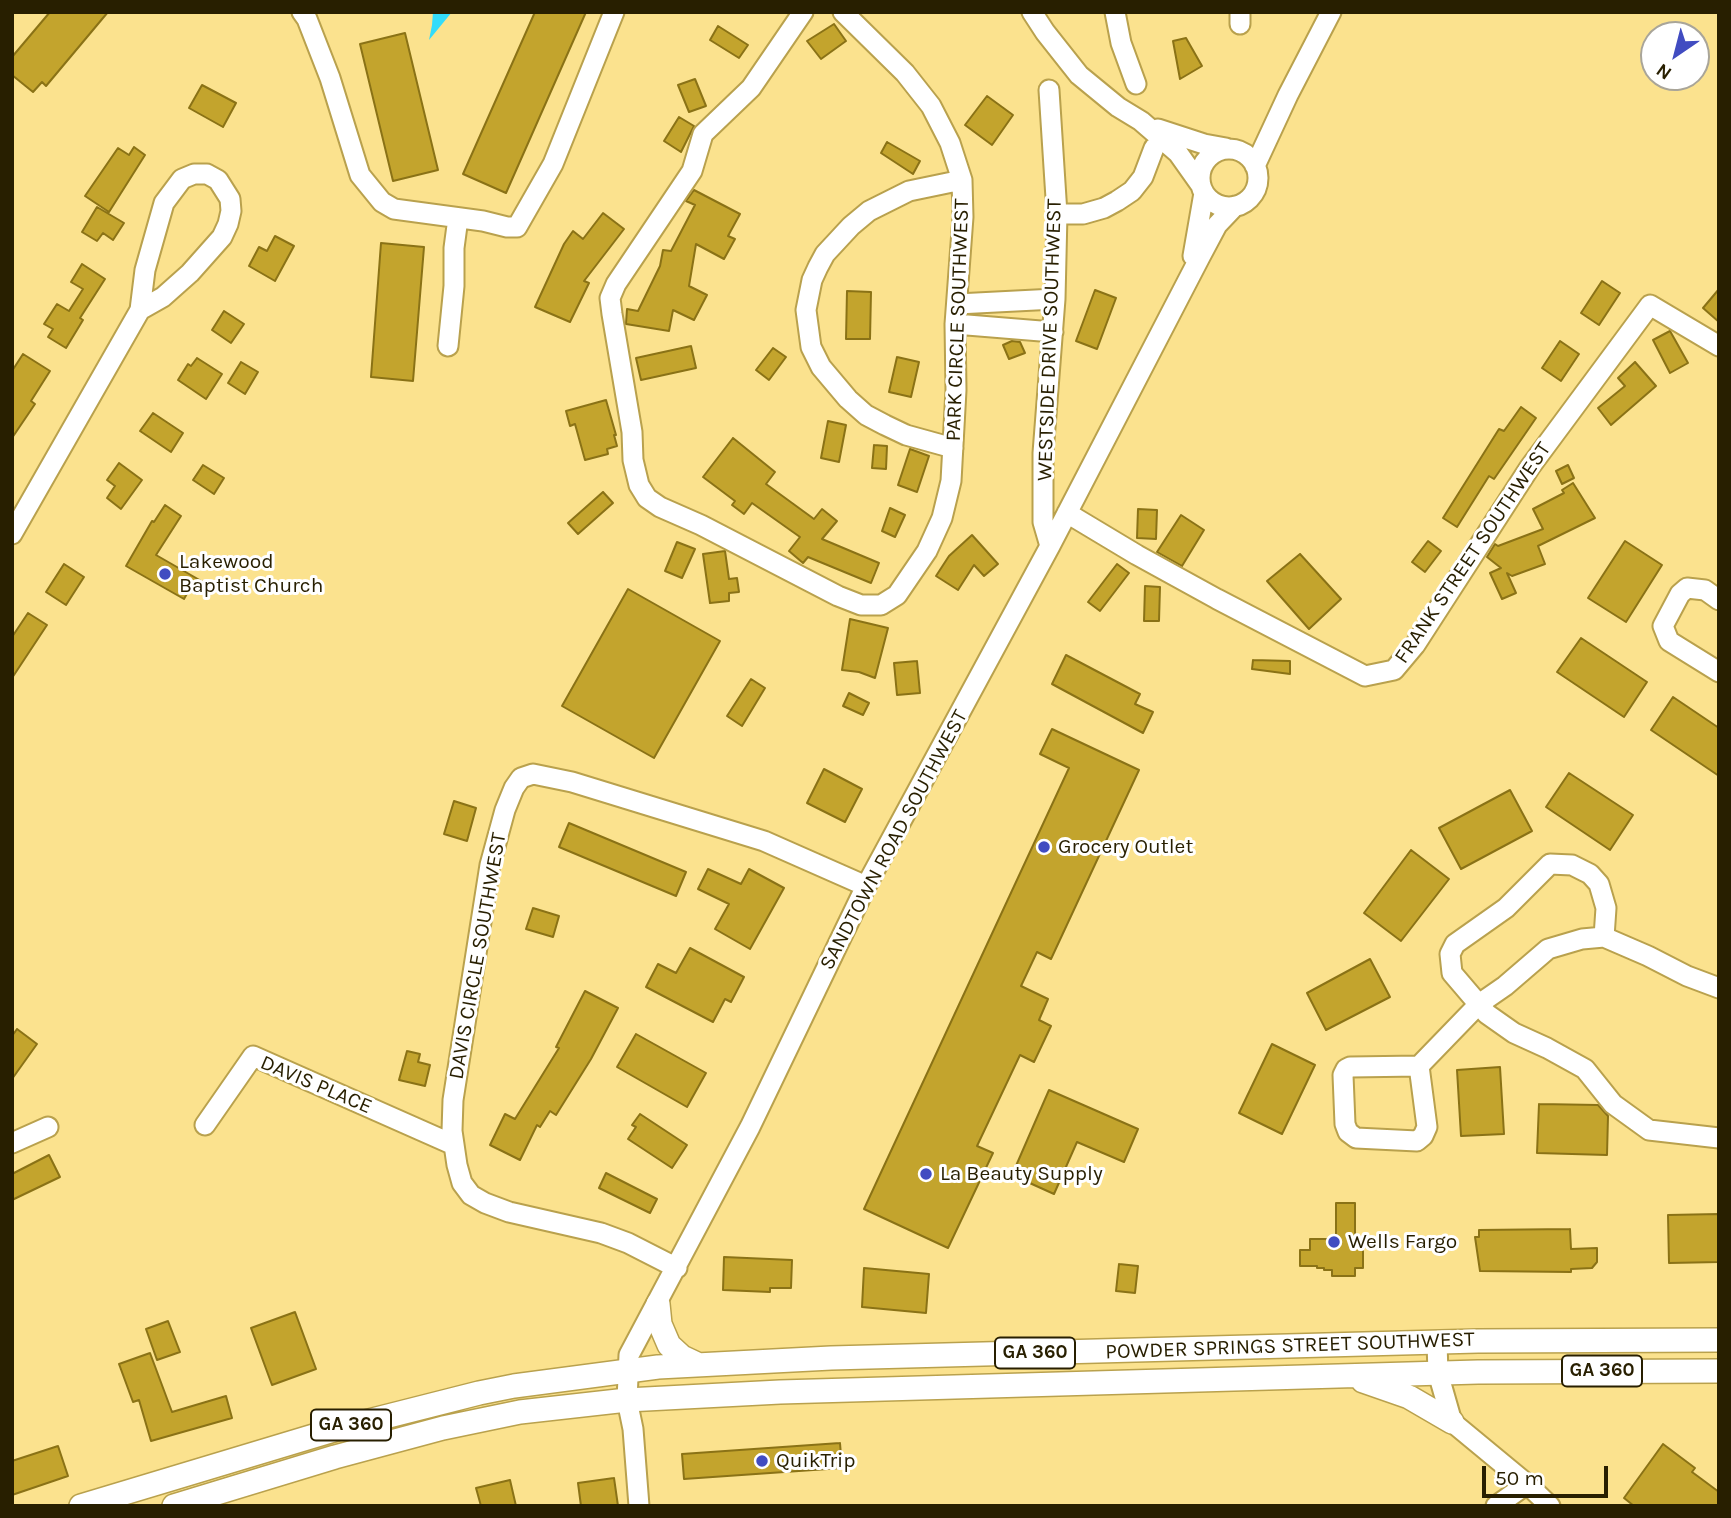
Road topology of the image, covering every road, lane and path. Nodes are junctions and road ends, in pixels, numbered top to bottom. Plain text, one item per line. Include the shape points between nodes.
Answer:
1 (302, 12) edge
2 (614, 12) edge
3 (803, 12) edge
4 (843, 12) edge
5 (1032, 12) edge
6 (1115, 12) edge
7 (1331, 12) edge
8 (1300, 70) junction
9 (1136, 84) dead end
10 (1049, 90) dead end
11 (1141, 121) junction
12 (1154, 148) dead end
13 (1232, 149) junction
14 (1255, 166) junction
15 (962, 180) junction
16 (1202, 188) junction
17 (1235, 206) junction
18 (1057, 214) junction
19 (458, 218) junction
20 (1185, 287) junction
21 (1055, 299) junction
22 (140, 310) junction
23 (956, 314) junction
24 (1053, 332) junction
25 (448, 346) dead end
26 (1719, 346) edge
27 (953, 448) junction
28 (1068, 513) junction
29 (12, 534) edge
30 (1050, 546) junction
31 (1719, 600) edge
32 (1719, 671) edge
33 (866, 886) junction
34 (1604, 937) junction
35 (1719, 988) edge
36 (1479, 1004) junction
37 (1419, 1066) junction
38 (205, 1125) dead end
39 (48, 1127) dead end
40 (1719, 1138) edge
41 (12, 1143) edge
42 (454, 1145) junction
43 (677, 1268) junction
44 (658, 1304) junction
45 (1719, 1340) edge
46 (1437, 1343) junction
47 (699, 1365) junction
48 (627, 1371) junction
49 (1719, 1371) edge
50 (1438, 1373) junction
51 (1350, 1376) junction
52 (627, 1400) junction
53 (1452, 1422) junction
54 (1527, 1483) junction
55 (80, 1506) edge
56 (174, 1506) edge
57 (639, 1506) edge
58 (1496, 1506) edge
59 (1550, 1506) edge

1 - 19 street via 330,78 360,175 382,202 394,209
2 - 19 street via 553,164 517,227
3 - 27 street, PARK CIRCLE SOUTHWEST via 751,88 703,134 692,171 625,267 610,298 639,485 660,507 838,596 881,606 897,595 927,551 942,518
4 - 15 street, PARK CIRCLE SOUTHWEST via 898,65 931,106
5 - 11 street via 1079,75
6 - 9 street
7 - 8 street
8 - 13 street via 1269,115
8 - 14 street
10 - 18 street, WESTSIDE DRIVE SOUTHWEST
11 - 13 street via 1188,140
11 - 16 street via 1178,153
12 - 18 street via 1143,177 1125,196 1083,214
13 - 14 street via 1245,153
13 - 16 street via 1209,156 1203,164
14 - 17 street via 1258,180 1251,197
15 - 23 street, PARK CIRCLE SOUTHWEST
15 - 27 street via 909,191 869,211 825,254 812,280 806,310 811,347 848,399 866,415 906,435
16 - 17 street via 1217,204
16 - 20 street, SANDTOWN ROAD SOUTHWEST via 1199,228
17 - 20 street, SANDTOWN ROAD SOUTHWEST via 1217,225
18 - 21 street, WESTSIDE DRIVE SOUTHWEST
19 - 25 street
20 - 28 street, SANDTOWN ROAD SOUTHWEST
21 - 23 street
21 - 24 street, WESTSIDE DRIVE SOUTHWEST
22 - 22 street via 145,270 164,203 182,178 207,174 218,180 230,199 222,237 190,273
22 - 29 street
23 - 24 street
23 - 27 street, PARK CIRCLE SOUTHWEST
24 - 30 street, WESTSIDE DRIVE SOUTHWEST via 1042,522
26 - 28 street, FRANK STREET SOUTHWEST via 1650,305 1530,467 1415,645 1394,670 1365,676 1217,599
28 - 30 street, SANDTOWN ROAD SOUTHWEST
30 - 33 street, SANDTOWN ROAD SOUTHWEST
31 - 32 street via 1705,590 1687,588 1663,626 1670,641
33 - 42 street, DAVIS CIRCLE SOUTHWEST via 751,837 572,782 533,774 522,778 513,788 490,865 453,1100
33 - 43 street, SANDTOWN ROAD SOUTHWEST
34 - 35 street
34 - 36 street via 1548,948
34 - 36 street via 1606,908 1599,884 1572,866 1550,864 1506,908 1455,944 1450,954 1452,973
36 - 37 street
36 - 40 street via 1514,1034 1585,1069 1613,1104 1649,1130
37 - 37 street via 1346,1069 1348,1132 1356,1138 1417,1141 1423,1136 1427,1127
38 - 42 street, DAVIS PLACE via 253,1056
39 - 41 street
42 - 43 street, DAVIS CIRCLE SOUTHWEST via 462,1184 485,1203 601,1233
43 - 44 street, SANDTOWN ROAD SOUTHWEST
44 - 47 main road via 669,1345
44 - 48 street, SANDTOWN ROAD SOUTHWEST via 629,1355
45 - 46 main road, POWDER SPRINGS STREET SOUTHWEST / GA 360
46 - 47 main road, POWDER SPRINGS STREET SOUTHWEST / GA 360
46 - 50 street
47 - 48 main road, POWDER SPRINGS STREET SOUTHWEST / GA 360
48 - 52 street, SANDTOWN ROAD SOUTHWEST
48 - 55 main road, POWDER SPRINGS STREET SOUTHWEST / GA 360 via 514,1386 387,1416
49 - 50 main road, POWDER SPRINGS STREET SOUTHWEST / GA 360
50 - 51 main road, POWDER SPRINGS STREET SOUTHWEST / GA 360
50 - 53 street
51 - 52 main road, POWDER SPRINGS STREET SOUTHWEST / GA 360
51 - 53 main road via 1409,1397
52 - 56 main road, POWDER SPRINGS STREET SOUTHWEST / GA 360 via 520,1412 443,1429
52 - 57 street, SANDTOWN ROAD SOUTHWEST
53 - 54 street
54 - 58 street
54 - 59 street

